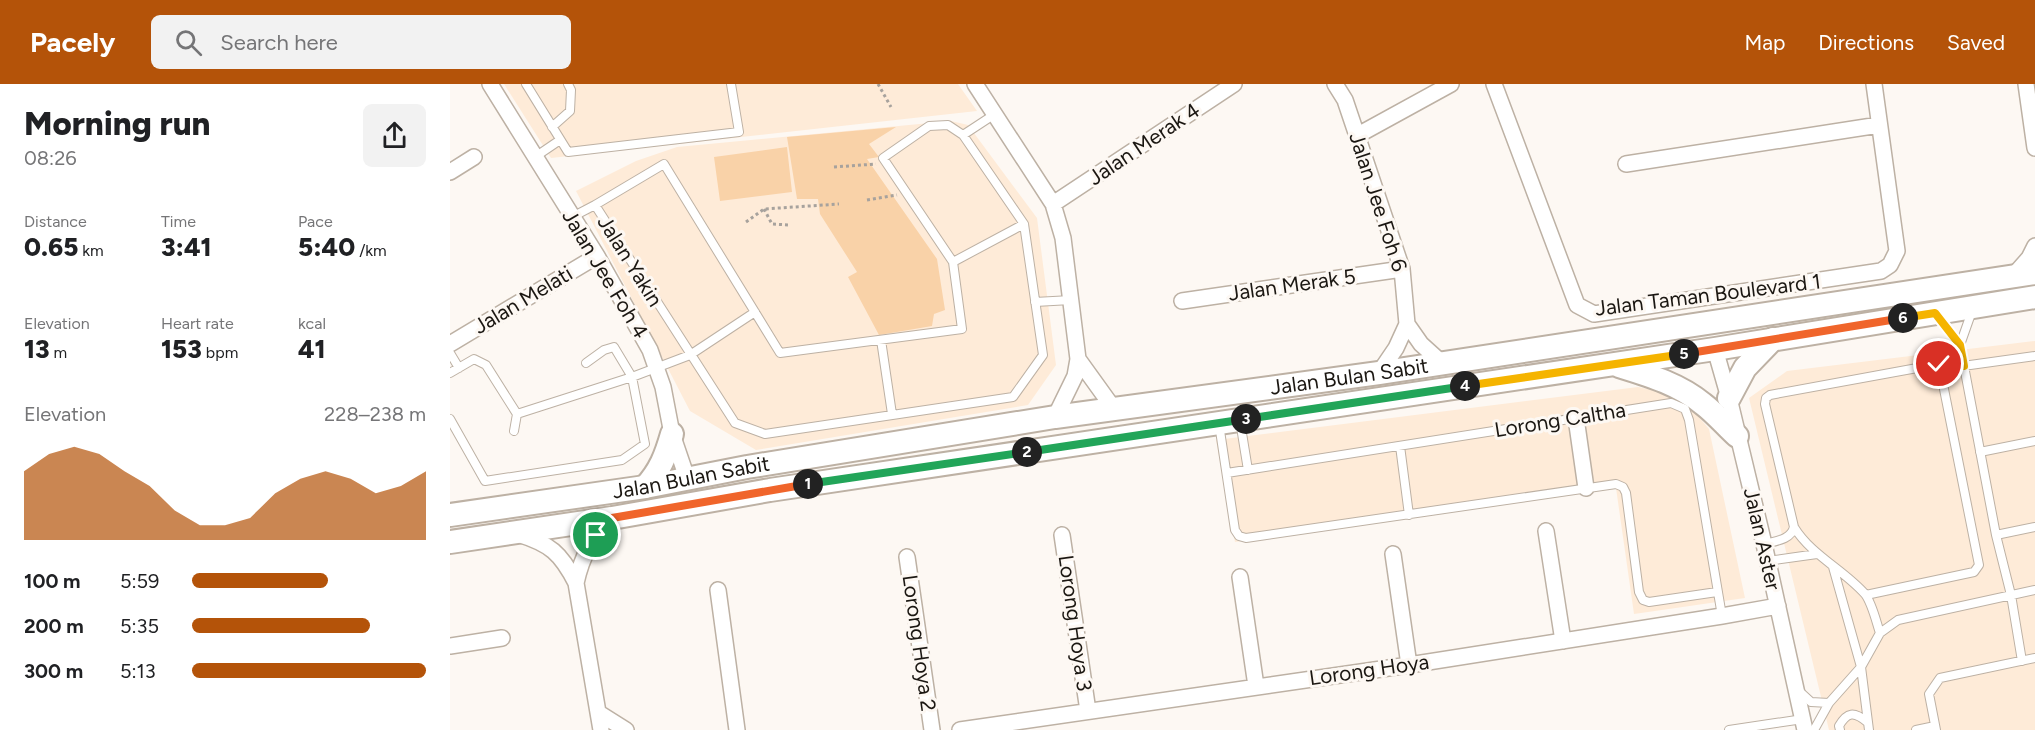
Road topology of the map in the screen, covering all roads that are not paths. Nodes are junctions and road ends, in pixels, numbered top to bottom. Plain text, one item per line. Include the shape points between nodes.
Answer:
1 (490, 84) edge
2 (526, 84) edge
3 (568, 84) edge
4 (731, 84) edge
5 (975, 84) edge
6 (1234, 84) edge
7 (1335, 84) edge
8 (1451, 84) edge
9 (1494, 84) edge
10 (1874, 84) edge
11 (2026, 84) edge
12 (996, 114) junction
13 (1879, 125) junction
14 (552, 127) junction
15 (963, 135) junction
16 (1358, 135) junction
17 (560, 140) junction
18 (2035, 148) edge
19 (474, 157) dead end
20 (535, 157) junction
21 (1626, 164) dead end
22 (450, 172) edge
23 (1053, 204) junction
24 (595, 205) junction
25 (572, 217) junction
26 (1024, 224) junction
27 (2035, 246) edge
28 (597, 256) junction
29 (953, 262) junction
30 (1402, 269) junction
31 (2025, 274) edge
32 (2035, 297) edge
33 (1071, 300) junction
34 (1182, 301) dead end
35 (1035, 302) junction
36 (1974, 307) junction
37 (755, 312) junction
38 (1935, 313) junction
39 (1760, 315) junction
40 (1407, 324) junction
41 (1649, 332) junction
42 (1773, 339) junction
43 (881, 340) junction
44 (450, 344) edge
45 (1960, 345) junction
46 (1714, 349) junction
47 (450, 353) edge
48 (690, 355) junction
49 (2035, 356) edge
50 (1078, 359) junction
51 (586, 363) dead end
52 (1442, 363) junction
53 (1612, 364) junction
54 (1939, 364) junction
55 (1964, 366) junction
56 (459, 368) junction
57 (657, 368) junction
58 (450, 373) edge
59 (1379, 373) junction
60 (632, 377) junction
61 (1729, 398) junction
62 (1114, 409) junction
63 (517, 414) junction
64 (892, 414) junction
65 (1055, 417) junction
66 (1576, 418) junction
67 (450, 419) edge
68 (1230, 421) junction
69 (514, 431) dead end
70 (672, 434) junction
71 (1737, 436) junction
72 (2035, 441) edge
73 (1400, 446) junction
74 (1980, 452) junction
75 (1248, 470) junction
76 (1227, 473) junction
77 (687, 478) junction
78 (645, 487) junction
79 (1586, 488) junction
80 (770, 490) junction
81 (450, 515) edge
82 (1409, 515) junction
83 (612, 518) junction
84 (1794, 527) junction
85 (2035, 527) edge
86 (1546, 531) dead end
87 (512, 532) junction
88 (1062, 535) dead end
89 (1996, 535) junction
90 (450, 542) edge
91 (1764, 544) junction
92 (1393, 554) dead end
93 (1817, 554) junction
94 (907, 557) dead end
95 (1768, 561) junction
96 (1833, 567) junction
97 (1240, 577) dead end
98 (576, 583) junction
99 (718, 590) dead end
100 (2035, 590) edge
101 (1717, 592) junction
102 (1866, 595) junction
103 (2011, 595) junction
104 (1778, 606) junction
105 (1722, 616) junction
106 (1880, 633) junction
107 (502, 638) dead end
108 (1563, 641) junction
109 (450, 646) edge
110 (2035, 658) edge
111 (2022, 661) junction
112 (1409, 665) junction
113 (1861, 667) junction
114 (1256, 686) junction
115 (1797, 689) junction
116 (1829, 703) junction
117 (1088, 711) junction
118 (599, 714) junction
119 (1807, 726) edge
120 (1868, 726) edge
121 (1936, 728) edge
122 (601, 730) edge
123 (626, 730) edge
124 (737, 730) edge
125 (932, 730) edge
126 (960, 730) edge
127 (1728, 730) edge
128 (1840, 730) edge
129 (1916, 730) edge

1 - 20 street, Jalan Jee Foh 4
2 - 14 lane
3 - 14 lane via 570,111
4 - 17 lane via 739,132 568,152
5 - 12 street
6 - 23 street, Jalan Merak 4
7 - 16 street, Jalan Jee Foh 6
8 - 16 street
9 - 13 street, Jalan Taman Boulevard 1 via 1577,305 1594,314 1881,271 1890,266 1897,251
10 - 13 street, Jalan Taman Boulevard 1
11 - 18 street
12 - 15 lane
12 - 23 street
13 - 21 street
14 - 17 lane
15 - 26 lane, Jalan Yakin
15 - 29 lane, Jalan Yakin via 948,125 929,126 883,158
16 - 30 street, Jalan Jee Foh 6
17 - 20 lane
19 - 22 street
20 - 25 street, Jalan Jee Foh 4
23 - 33 street via 1063,238
24 - 25 lane
24 - 37 lane, Jalan Yakin via 664,164
24 - 48 lane, Jalan Yakin
25 - 28 street, Jalan Jee Foh 4
26 - 29 lane
26 - 35 lane, Jalan Yakin
27 - 31 street
28 - 44 street, Jalan Melati
28 - 57 street, Jalan Jee Foh 4
29 - 43 lane, Jalan Yakin via 962,329
30 - 34 street, Jalan Merak 5
30 - 40 street, Jalan Jee Foh 6
31 - 39 main road, Jalan Bulan Sabit
32 - 36 main road, Jalan Bulan Sabit
33 - 35 lane
33 - 50 street
35 - 64 lane, Jalan Yakin via 1043,355 1012,397
36 - 38 main road, Jalan Bulan Sabit
36 - 45 lane
37 - 43 lane, Jalan Yakin via 780,353
37 - 48 lane
38 - 42 main road, Jalan Bulan Sabit
38 - 45 lane
39 - 41 main road, Jalan Bulan Sabit
39 - 46 main road
40 - 52 street
40 - 59 street
41 - 46 main road via 1670,334
41 - 52 main road, Jalan Bulan Sabit
42 - 46 main road, Jalan Bulan Sabit
42 - 61 main road via 1745,368
43 - 64 lane
45 - 55 lane
46 - 53 main road, Jalan Bulan Sabit
46 - 61 street, Jalan Aster
47 - 56 lane
48 - 57 lane
48 - 64 lane, Jalan Yakin via 735,423 765,434
49 - 55 lane
50 - 62 street
50 - 65 street via 1076,376
51 - 60 lane via 614,347
52 - 59 main road, Jalan Bulan Sabit
53 - 68 main road, Jalan Bulan Sabit
53 - 71 main road via 1665,381 1689,394
54 - 55 lane
54 - 84 lane via 1766,398
54 - 102 lane via 1979,565 1974,572
55 - 74 lane
56 - 58 lane
56 - 63 lane via 474,359 486,365
57 - 60 lane
57 - 70 street, Jalan Jee Foh 4
59 - 62 main road, Jalan Bulan Sabit
60 - 63 lane
60 - 67 lane via 645,444 622,460 485,481
61 - 71 street, Jalan Aster
62 - 65 main road, Jalan Bulan Sabit
63 - 69 lane
65 - 77 main road, Jalan Bulan Sabit
66 - 73 lane, Lorong Caltha
66 - 79 street
66 - 101 lane, Lorong Caltha via 1662,403 1684,409
68 - 75 lane
68 - 76 lane
68 - 80 main road, Jalan Bulan Sabit
70 - 77 street, Jalan Jee Foh 4
70 - 78 main road via 659,468
71 - 91 street, Jalan Aster
72 - 74 lane
73 - 75 lane, Lorong Caltha
73 - 82 lane
74 - 89 lane
75 - 76 lane, Lorong Caltha
76 - 82 lane via 1235,530 1246,538
77 - 78 main road, Jalan Bulan Sabit
77 - 80 main road via 708,488 747,486
78 - 81 main road, Jalan Bulan Sabit
79 - 82 lane
79 - 101 lane via 1616,484 1623,487 1643,600
80 - 83 main road, Jalan Bulan Sabit
83 - 87 main road, Jalan Bulan Sabit
83 - 98 street via 590,544
84 - 91 lane via 1787,537
84 - 93 lane
85 - 89 lane
86 - 108 street
87 - 90 main road, Jalan Bulan Sabit
87 - 98 street via 555,550
88 - 117 street, Lorong Hoya 3
89 - 103 lane
91 - 95 street, Jalan Aster
92 - 112 street
93 - 95 lane
93 - 96 lane
94 - 125 street, Lorong Hoya 2
95 - 104 street, Jalan Aster
96 - 102 lane
96 - 113 lane
97 - 114 street
98 - 118 street
99 - 124 street
100 - 103 lane
101 - 105 lane, Lorong Caltha
102 - 106 lane
103 - 106 lane via 1898,620
103 - 111 lane
104 - 105 street, Lorong Hoya
104 - 115 street, Jalan Aster
105 - 108 street, Lorong Hoya
106 - 113 lane
107 - 109 street
108 - 112 street, Lorong Hoya
110 - 111 lane
111 - 121 lane via 1940,678 1929,694
112 - 114 street, Lorong Hoya
113 - 116 lane
113 - 120 lane
114 - 117 street, Lorong Hoya
115 - 116 lane via 1812,702
115 - 119 street, Jalan Aster
116 - 119 lane
117 - 126 street, Lorong Hoya
118 - 122 street
118 - 123 street
119 - 127 lane
120 - 128 lane via 1857,715 1849,714
121 - 129 lane

